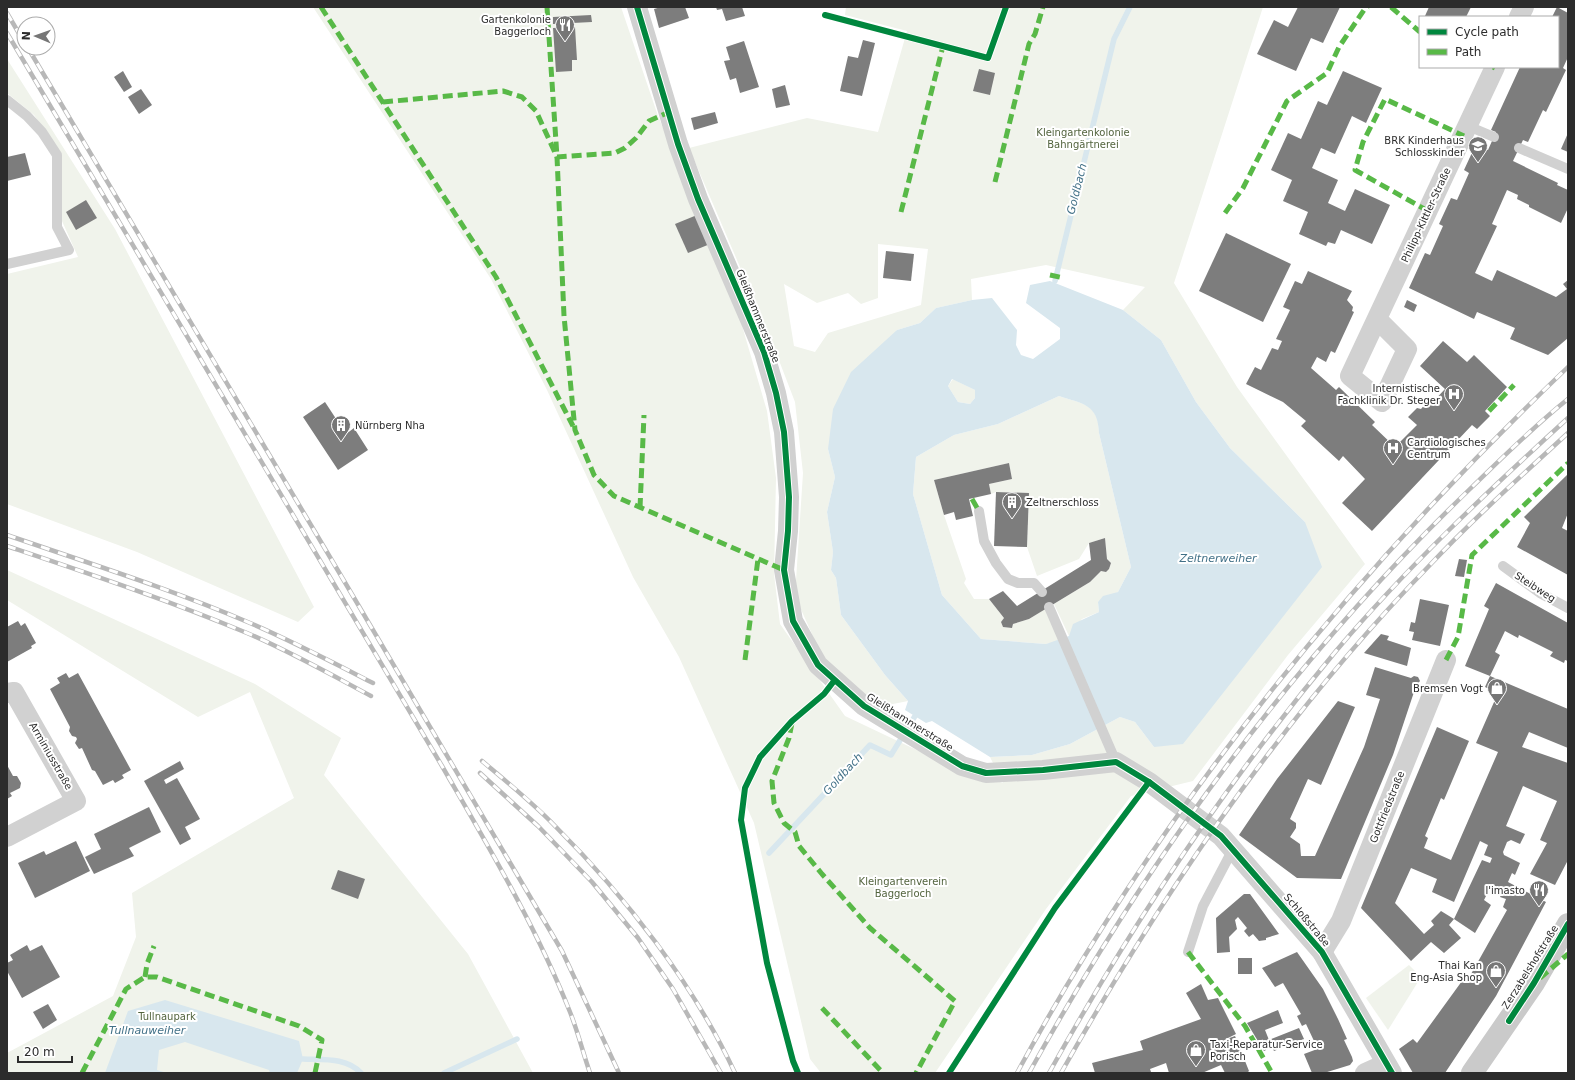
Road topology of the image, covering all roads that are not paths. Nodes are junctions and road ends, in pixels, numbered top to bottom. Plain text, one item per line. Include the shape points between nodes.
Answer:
1 (636, 7) edge
2 (1524, 7) edge
3 (1520, 16) edge
4 (1495, 68) edge
5 (7, 100) edge
6 (1468, 126) junction
7 (1494, 137) dead end
8 (1519, 148) dead end
9 (1568, 169) edge
10 (7, 264) edge
11 (1377, 319) dead end
12 (979, 511) dead end
13 (1503, 566) dead end
14 (1042, 592) dead end
15 (1049, 607) dead end
16 (1568, 608) edge
17 (1446, 660) dead end
18 (7, 693) edge
19 (1116, 762) junction
20 (7, 837) edge
21 (1233, 849) junction
22 (1568, 924) edge
23 (1188, 952) dead end
24 (1322, 952) junction
25 (1388, 1068) edge
26 (1364, 1073) edge
27 (1472, 1073) edge

1 - 19 street, Gleißhammerstraße via 683,158 764,352 776,393 784,432 788,496 784,570 793,622 818,666 864,706 962,766 986,773
2 - 3 street
4 - 6 street, Philipp-Kittler-Straße
5 - 10 lane via 42,132 56,155 57,227 69,250
6 - 7 lane
6 - 11 street, Philipp-Kittler-Straße
8 - 9 lane
12 - 14 lane via 984,541 1008,579 1034,583
13 - 16 lane, Steibweg via 1540,593
15 - 19 lane
17 - 24 street, Gottfriedstraße via 1341,921
18 - 20 street, Arminiusstraße via 14,692 76,801
19 - 21 street, Schloßstraße via 1149,782 1221,836
21 - 23 lane via 1203,906
21 - 24 street, Schloßstraße
22 - 27 street, Zerzabelshofstraße via 1534,983
24 - 25 street, Schloßstraße
25 - 26 street

